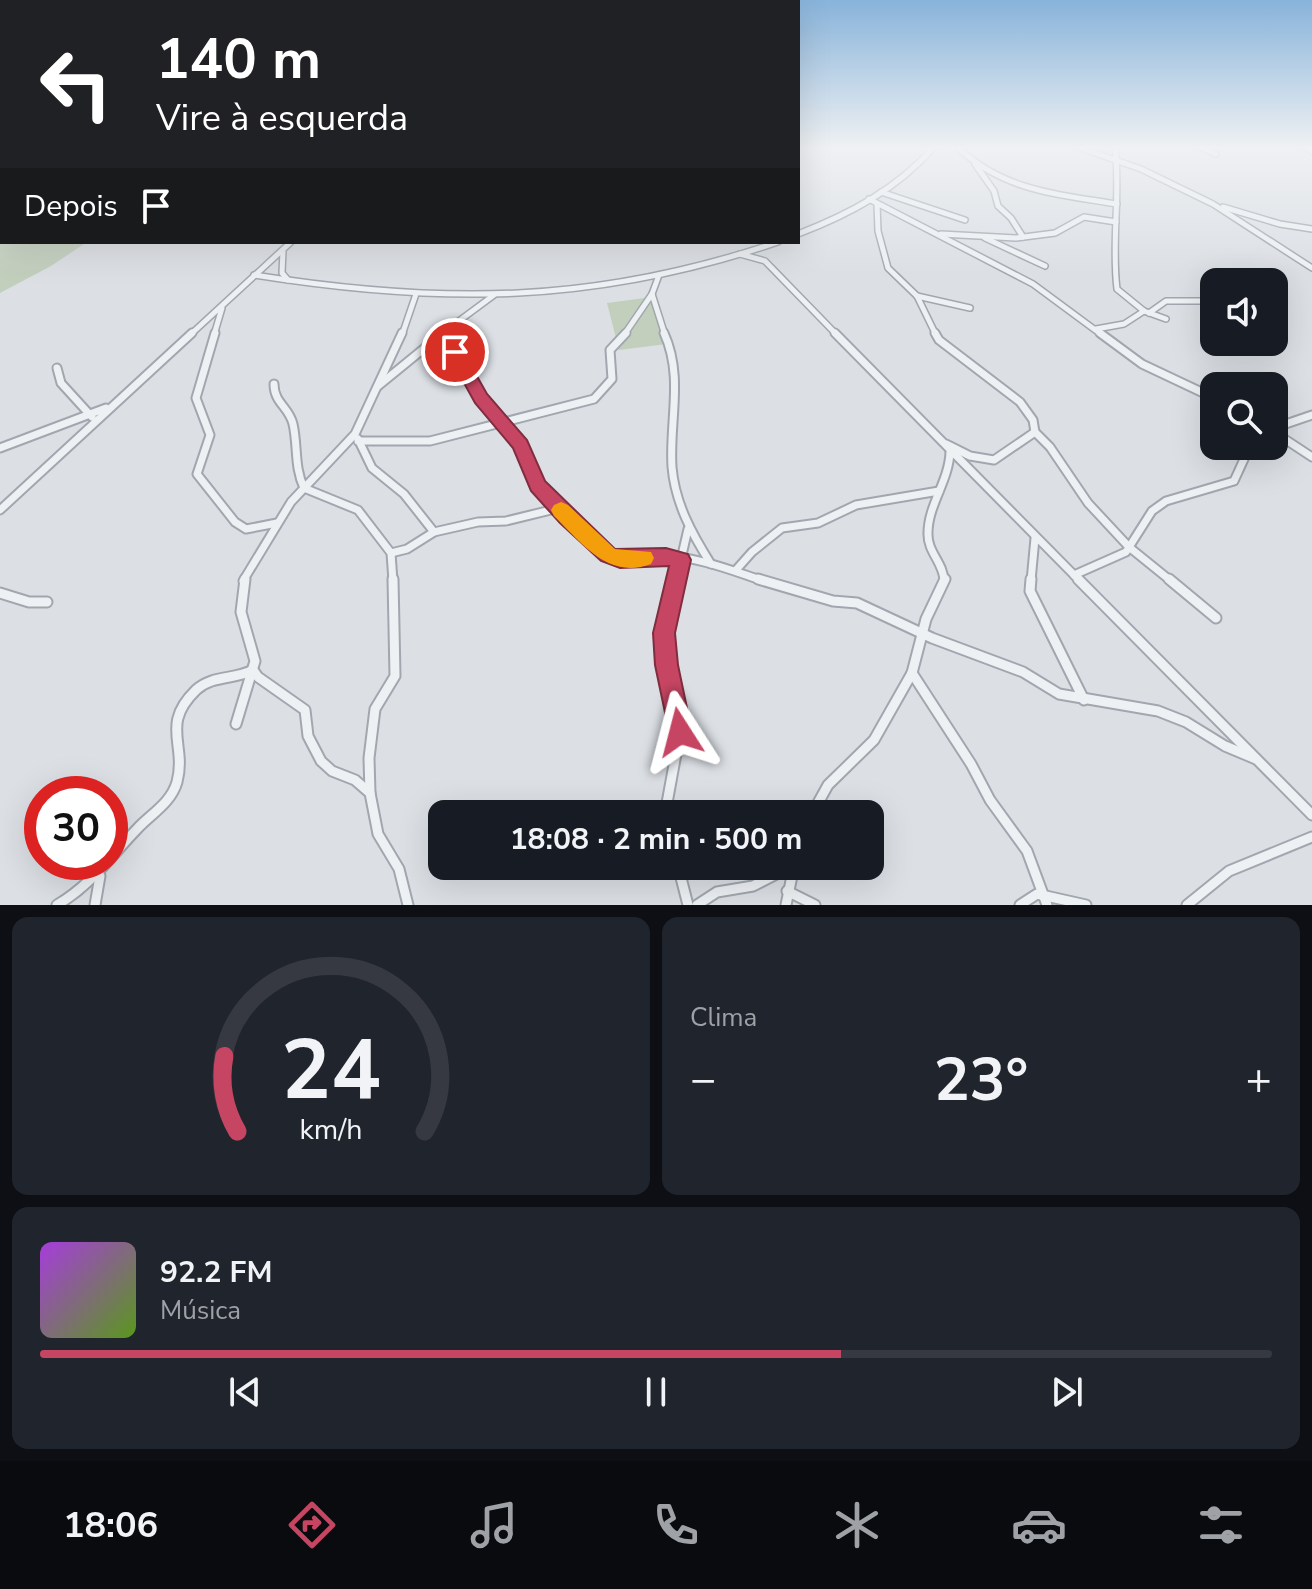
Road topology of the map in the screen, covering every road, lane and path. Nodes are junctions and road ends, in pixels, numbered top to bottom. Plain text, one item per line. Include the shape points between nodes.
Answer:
1 (885, 189) edge
2 (993, 189) edge
3 (1025, 189) edge
4 (1117, 189) edge
5 (1183, 189) edge
6 (881, 192) junction
7 (873, 202) junction
8 (1117, 204) junction
9 (1213, 204) junction
10 (965, 220) dead end
11 (1116, 222) junction
12 (1312, 229) edge
13 (800, 233) edge
14 (935, 233) junction
15 (979, 237) junction
16 (1023, 237) junction
17 (289, 244) edge
18 (773, 244) edge
19 (768, 246) junction
20 (284, 249) junction
21 (740, 254) junction
22 (765, 261) junction
23 (1045, 266) dead end
24 (1312, 268) edge
25 (254, 275) junction
26 (659, 275) junction
27 (640, 278) junction
28 (289, 281) junction
29 (652, 290) junction
30 (416, 294) junction
31 (494, 294) junction
32 (917, 296) junction
33 (1200, 301) edge
34 (225, 302) junction
35 (970, 308) dead end
36 (1147, 312) junction
37 (1166, 319) dead end
38 (1096, 329) junction
39 (445, 332) junction
40 (57, 368) dead end
41 (274, 384) dead end
42 (376, 387) junction
43 (1200, 391) edge
44 (111, 406) junction
45 (91, 414) junction
46 (1312, 415) edge
47 (93, 423) junction
48 (499, 423) junction
49 (1288, 424) edge
50 (1035, 432) junction
51 (357, 437) junction
52 (1288, 440) edge
53 (940, 441) junction
54 (0, 448) edge
55 (950, 452) junction
56 (1312, 457) edge
57 (1244, 460) edge
58 (304, 488) junction
59 (939, 491) junction
60 (559, 508) junction
61 (0, 510) edge
62 (277, 523) junction
63 (688, 529) junction
64 (434, 532) junction
65 (1035, 538) junction
66 (1129, 547) junction
67 (391, 553) junction
68 (681, 560) junction
69 (711, 564) junction
70 (735, 571) junction
71 (1074, 575) junction
72 (0, 593) edge
73 (47, 602) dead end
74 (1216, 618) dead end
75 (924, 634) junction
76 (253, 670) junction
77 (912, 673) junction
78 (1084, 700) junction
79 (236, 724) dead end
80 (1256, 759) junction
81 (370, 793) junction
82 (668, 800) edge
83 (818, 800) edge
84 (1312, 815) edge
85 (1312, 837) edge
86 (128, 840) edge
87 (92, 880) edge
88 (100, 880) edge
89 (682, 880) edge
90 (765, 880) edge
91 (790, 880) edge
92 (787, 891) junction
93 (1046, 900) edge
94 (57, 905) edge
95 (95, 905) edge
96 (408, 905) edge
97 (688, 905) edge
98 (697, 905) edge
99 (786, 905) edge
100 (815, 905) edge
101 (1020, 905) edge
102 (1086, 905) edge
103 (1187, 905) edge

1 - 6 street
2 - 16 street via 998,206
3 - 8 street
4 - 8 street
5 - 9 street
6 - 7 street
6 - 10 street
7 - 13 street
7 - 14 street
7 - 32 street via 888,268
8 - 11 street
9 - 12 street
9 - 24 street
11 - 16 street via 1084,217 1050,235
11 - 36 street via 1117,289
14 - 15 street
14 - 38 street via 1033,284
15 - 16 street
15 - 23 street
17 - 20 street
18 - 19 street
19 - 21 street
19 - 22 street
20 - 25 street
20 - 28 street via 282,273
21 - 22 street
21 - 26 street
22 - 53 street
25 - 28 street
25 - 34 street
26 - 27 street
26 - 29 street
27 - 29 street
27 - 31 street
28 - 30 street
29 - 48 street via 610,350 612,379 594,399
29 - 63 street via 659,325 673,353 671,464
30 - 31 street
30 - 42 street
31 - 39 street
32 - 35 street
32 - 50 street via 939,340 1020,402
33 - 36 street via 1166,301
34 - 44 street
34 - 62 street via 196,398 210,435 197,474 246,529
36 - 37 street
36 - 38 street via 1124,324
38 - 43 street via 1142,364
39 - 42 street
39 - 48 street
40 - 45 street via 59,382
41 - 58 street via 276,404 292,419
42 - 51 street
44 - 45 street
44 - 47 street
45 - 47 street
45 - 54 street
46 - 49 street
47 - 61 street
48 - 51 street via 430,441
48 - 60 street via 521,445 538,485
50 - 53 street via 994,460 970,456
50 - 66 street
51 - 58 street
51 - 64 street via 372,468 404,494
52 - 56 street
53 - 55 street
55 - 59 street via 951,467
55 - 65 street
57 - 66 street via 1234,481 1166,501 1152,511
58 - 62 street
58 - 67 street via 358,510
59 - 70 street via 856,505 818,523 782,528
59 - 75 street via 927,536 944,574
60 - 64 street
60 - 68 street via 608,555
62 - 76 street via 243,582 241,612
63 - 68 street
63 - 69 street
64 - 67 street
65 - 71 street
65 - 78 street via 1030,591
66 - 71 street via 1119,557
66 - 74 street
67 - 81 street via 395,676 375,709
68 - 69 street
68 - 82 street via 664,633 680,732
69 - 70 street
70 - 75 street via 797,592 857,603
71 - 80 street
72 - 73 street
75 - 77 street
75 - 78 street
76 - 79 street
76 - 81 street via 305,710 308,736 321,761
76 - 86 street via 240,677 209,679 179,709 173,733 179,774 173,793
77 - 83 street via 881,731
77 - 93 street via 1027,851
78 - 80 street via 1158,711
80 - 84 street
81 - 96 street via 378,834 399,869
85 - 103 street via 1229,871
87 - 94 street
88 - 95 street
89 - 97 street
90 - 98 street via 717,892
91 - 92 street
92 - 99 street
92 - 100 street
93 - 101 street via 1032,896
93 - 102 street

